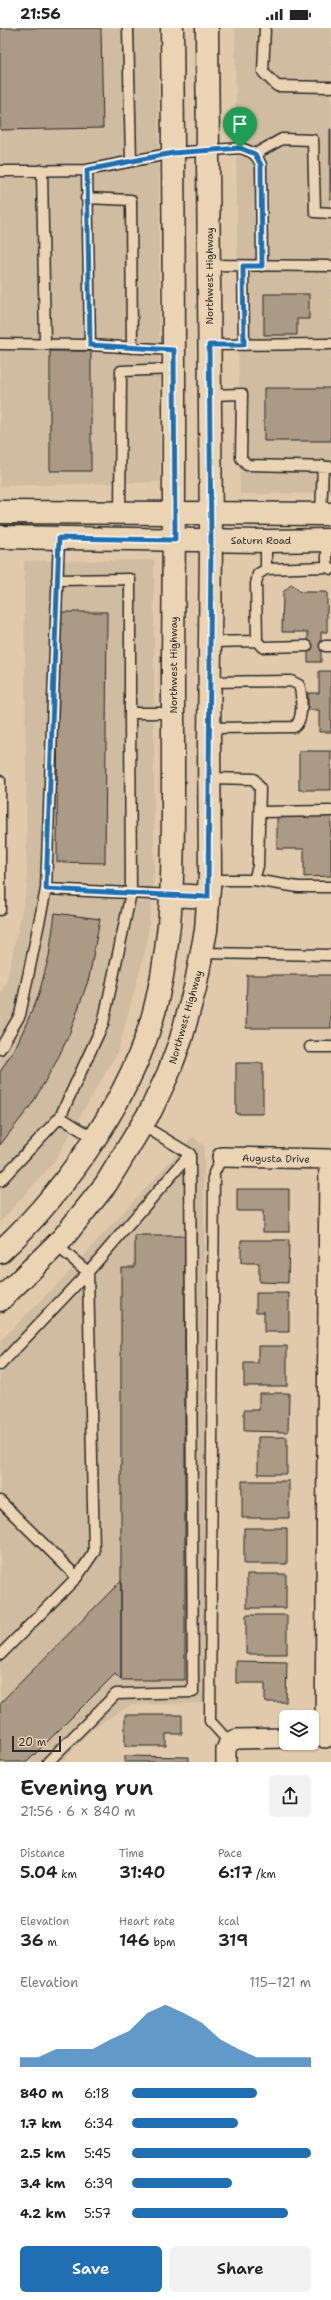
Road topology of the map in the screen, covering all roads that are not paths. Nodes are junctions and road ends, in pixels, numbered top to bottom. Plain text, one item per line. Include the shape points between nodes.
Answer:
1 (128, 28) edge
2 (172, 28) edge
3 (208, 28) edge
4 (265, 28) edge
5 (331, 87) edge
6 (208, 150) junction
7 (173, 153) junction
8 (255, 154) junction
9 (131, 160) junction
10 (42, 170) junction
11 (87, 170) junction
12 (0, 171) edge
13 (86, 198) junction
14 (331, 213) edge
15 (209, 266) junction
16 (243, 266) junction
17 (262, 266) junction
18 (331, 266) edge
19 (0, 344) edge
20 (45, 344) junction
21 (331, 344) edge
22 (90, 345) junction
23 (209, 345) junction
24 (244, 345) junction
25 (132, 348) junction
26 (174, 359) junction
27 (210, 395) junction
28 (327, 467) edge
29 (0, 512) edge
30 (120, 514) junction
31 (175, 514) junction
32 (211, 514) junction
33 (326, 514) edge
34 (0, 537) edge
35 (59, 538) junction
36 (175, 540) junction
37 (211, 540) junction
38 (329, 540) edge
39 (266, 541) junction
40 (329, 568) edge
41 (266, 569) junction
42 (57, 580) junction
43 (257, 641) junction
44 (210, 642) junction
45 (307, 646) dead end
46 (209, 682) junction
47 (130, 712) junction
48 (173, 713) junction
49 (209, 728) junction
50 (209, 778) junction
51 (0, 781) edge
52 (331, 811) edge
53 (260, 812) junction
54 (0, 836) edge
55 (254, 880) junction
56 (331, 887) edge
57 (209, 888) junction
58 (46, 889) junction
59 (131, 893) junction
60 (173, 895) junction
61 (0, 910) edge
62 (202, 953) junction
63 (331, 955) edge
64 (331, 1047) edge
65 (310, 1048) dead end
66 (0, 1049) edge
67 (60, 1117) junction
68 (142, 1125) junction
69 (95, 1139) junction
70 (190, 1154) junction
71 (222, 1157) joint
72 (330, 1159) edge
73 (0, 1181) edge
74 (56, 1245) junction
75 (0, 1252) edge
76 (88, 1272) junction
77 (0, 1300) edge
78 (0, 1365) edge
79 (0, 1501) edge
80 (77, 1577) junction
81 (328, 1624) edge
82 (0, 1655) edge
83 (279, 1738) edge
84 (323, 1738) edge
85 (229, 1742) junction
86 (48, 1762) edge
87 (226, 1762) edge

1 - 9 lane
2 - 7 main road, Northwest Highway
3 - 6 main road, Northwest Highway
4 - 5 lane via 263,72 277,86
6 - 7 lane
6 - 8 lane via 240,148
6 - 15 main road, Northwest Highway
7 - 9 lane
7 - 26 main road, Northwest Highway
8 - 14 lane via 282,139 313,140 315,212
8 - 17 lane via 261,165
9 - 11 lane
10 - 11 lane
10 - 12 lane
10 - 20 lane
11 - 13 lane
13 - 22 lane
13 - 25 lane via 131,200
15 - 16 lane
15 - 23 main road, Northwest Highway
16 - 17 lane
16 - 24 lane
17 - 18 lane
19 - 20 lane
20 - 22 lane
21 - 24 lane
22 - 25 lane
23 - 24 lane
23 - 27 main road, Northwest Highway
25 - 26 lane
26 - 30 lane via 121,371
26 - 31 main road, Northwest Highway
27 - 28 lane via 242,394 241,458 247,465
27 - 32 main road, Northwest Highway
28 - 33 lane
29 - 30 main road
30 - 31 main road
31 - 32 main road
31 - 36 main road, Northwest Highway
32 - 33 main road
32 - 37 main road, Northwest Highway
34 - 35 main road, Saturn Road
35 - 36 main road, Saturn Road
35 - 42 lane
36 - 37 main road, Saturn Road
36 - 48 main road, Northwest Highway
37 - 39 main road, Saturn Road
37 - 44 main road, Northwest Highway
38 - 39 main road, Saturn Road
38 - 40 lane
39 - 41 lane
40 - 41 lane
41 - 43 lane via 258,574 256,584
42 - 47 lane via 130,578
42 - 58 lane
43 - 44 lane
43 - 45 lane via 262,647
44 - 46 main road, Northwest Highway
46 - 49 main road, Northwest Highway
46 - 49 lane via 291,681 299,685 301,691 300,720 294,727
47 - 48 lane
47 - 59 lane
48 - 60 main road, Northwest Highway
49 - 50 main road, Northwest Highway
50 - 53 lane via 254,779 260,788
50 - 57 main road, Northwest Highway
51 - 54 lane
52 - 53 lane
53 - 55 lane via 258,866
54 - 61 lane
55 - 56 lane via 298,887
55 - 57 lane
57 - 60 main road
57 - 62 main road, Northwest Highway
58 - 59 lane
58 - 66 lane via 20,1015
59 - 60 lane
59 - 67 lane via 103,1024
60 - 69 main road, Northwest Highway via 157,1003 139,1055 115,1106
62 - 63 lane
62 - 68 main road, Northwest Highway via 178,1046 168,1074
64 - 65 lane
67 - 69 lane
67 - 73 lane
68 - 70 lane
68 - 74 main road, Northwest Highway via 106,1184
69 - 75 main road, Northwest Highway via 43,1209
70 - 76 lane
70 - 86 lane via 193,1692 116,1694
71 - 72 street, Augusta Drive
71 - 85 lane via 214,1173 210,1721
72 - 81 street
74 - 76 lane
74 - 77 main road, Northwest Highway
76 - 78 lane
76 - 80 lane via 94,1552
79 - 80 lane
80 - 82 lane
81 - 84 street
83 - 85 street via 237,1738
85 - 87 street

